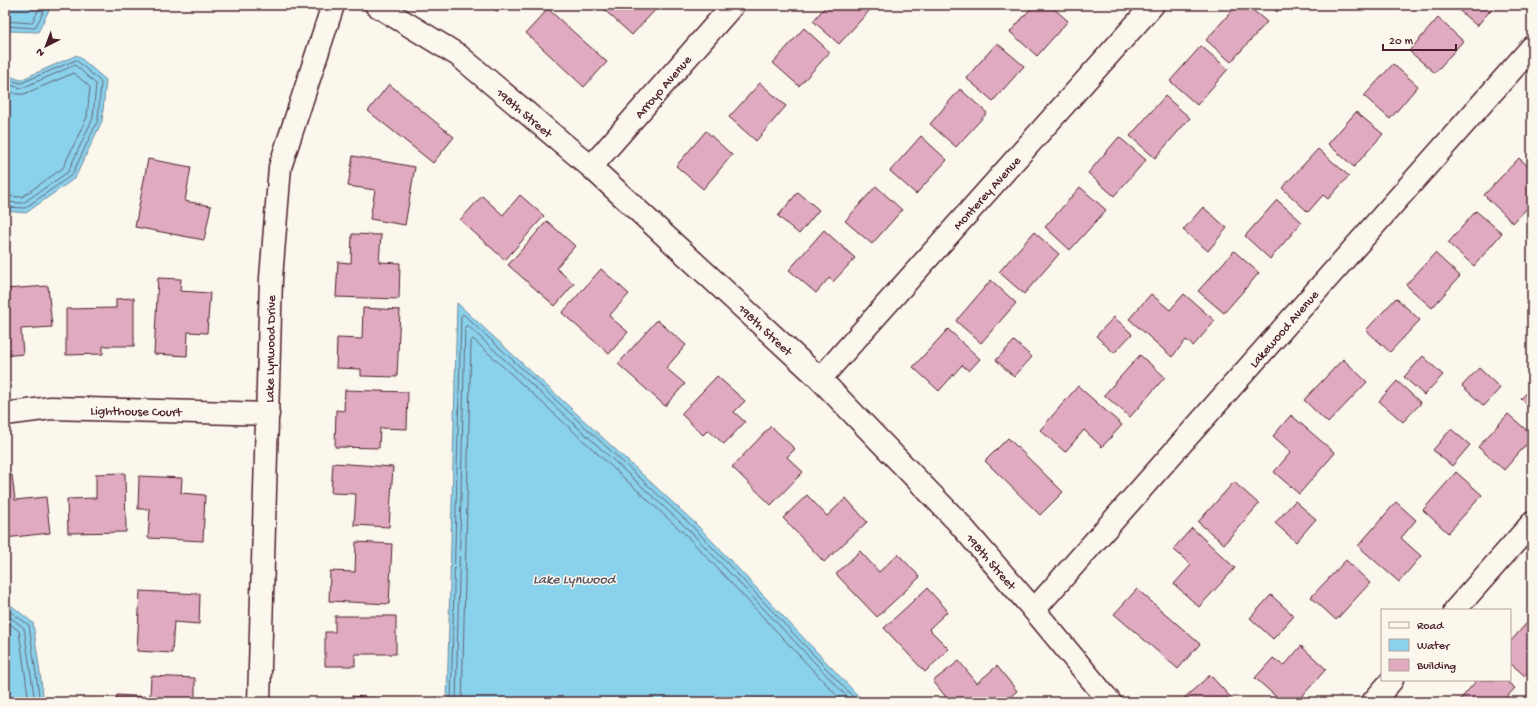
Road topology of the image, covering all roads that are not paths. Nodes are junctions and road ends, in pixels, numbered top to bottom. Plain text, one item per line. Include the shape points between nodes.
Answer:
1 (333, 5) edge
2 (376, 5) edge
3 (733, 5) edge
4 (1154, 5) edge
5 (1532, 47) edge
6 (591, 167) junction
7 (820, 379) junction
8 (5, 414) edge
9 (268, 414) junction
10 (1532, 523) edge
11 (1456, 609) edge
12 (1034, 610) junction
13 (1391, 681) edge
14 (259, 702) edge
15 (1110, 702) edge
16 (1373, 702) edge

1 - 9 street, Lake Lynwood Drive via 280,167 271,278
2 - 6 street, 198th Street via 458,55
3 - 6 street, Arroyo Avenue
4 - 7 street, Monterey Avenue
5 - 12 street, Lakewood Avenue
6 - 7 street, 198th Street
7 - 12 street, 198th Street via 957,521
8 - 9 street, Lighthouse Court via 51,408
9 - 14 street, Lake Lynwood Drive
10 - 11 street
12 - 15 street, 198th Street
13 - 16 street

